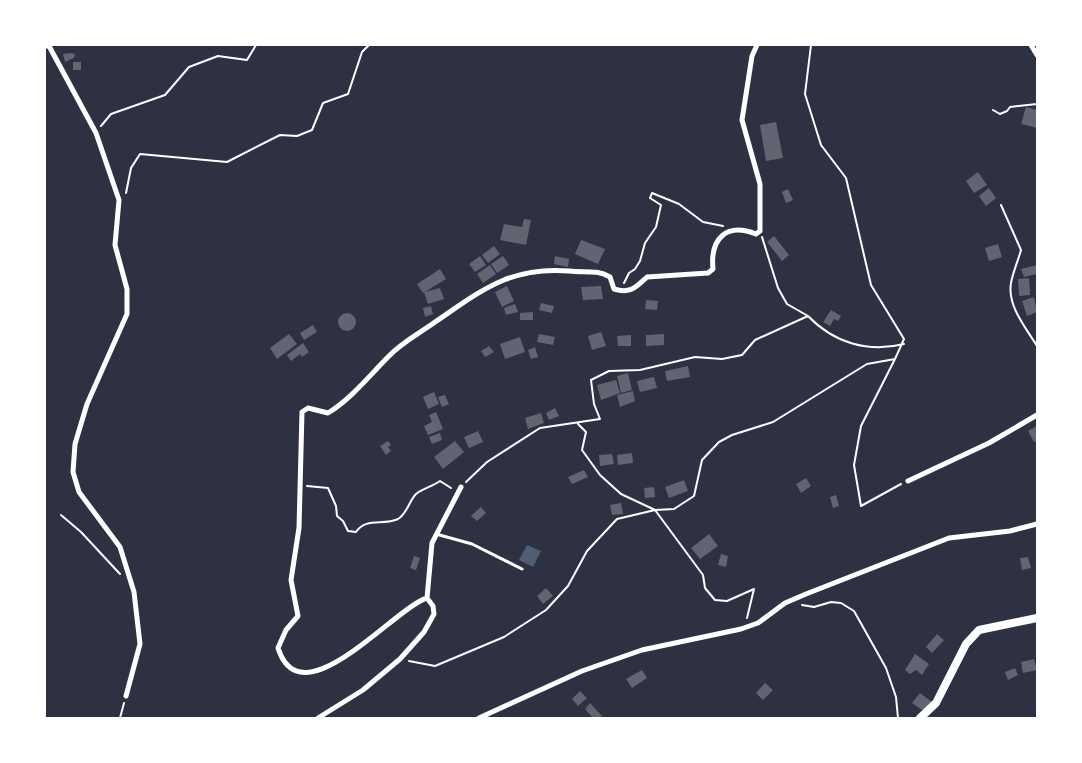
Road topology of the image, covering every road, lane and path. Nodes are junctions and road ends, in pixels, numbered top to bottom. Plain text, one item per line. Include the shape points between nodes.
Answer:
1 (256, 45) edge
2 (370, 45) edge
3 (757, 45) edge
4 (811, 45) edge
5 (1031, 45) edge
6 (45, 46) edge
7 (1037, 55) edge
8 (1037, 104) edge
9 (993, 110) dead end
10 (96, 133) junction
11 (125, 197) dead end
12 (1001, 205) dead end
13 (736, 228) junction
14 (760, 231) junction
15 (621, 291) junction
16 (808, 316) junction
17 (904, 344) junction
18 (1037, 346) edge
19 (895, 358) junction
20 (1037, 414) edge
21 (578, 423) junction
22 (908, 481) joint
23 (301, 485) junction
24 (459, 489) junction
25 (654, 510) junction
26 (60, 515) dead end
27 (1037, 524) edge
28 (435, 534) junction
29 (522, 569) dead end
30 (122, 577) dead end
31 (427, 598) junction
32 (785, 604) junction
33 (1037, 618) edge
34 (741, 628) junction
35 (400, 659) junction
36 (126, 696) joint
37 (120, 718) edge
38 (318, 718) edge
39 (479, 718) edge
40 (898, 718) edge
41 (920, 718) edge

1 - 10 path via 247,60 218,56 189,67 165,95 111,114
2 - 11 path via 362,52 348,94 323,103 312,130 297,136 280,135 227,162 140,154 131,168
3 - 14 street via 752,56 742,120 760,184
4 - 17 path via 805,94 821,145 846,178 871,285 902,333
5 - 7 street
6 - 10 street via 49,46
8 - 9 path via 1010,107 1000,114
10 - 36 street via 119,200 115,245 127,289 127,314 87,404 75,444 73,472 78,492 120,547 134,592 140,644
12 - 18 path via 1021,250 1011,282 1011,296 1015,311
13 - 14 street via 756,234
13 - 15 street via 718,240 712,260 713,269 708,273 647,277 634,290
13 - 15 path via 703,222 679,204 652,194 650,198 662,205 659,218 640,260 629,273
14 - 16 path via 778,288 788,304
15 - 23 street via 614,289 610,277 598,270 540,270 493,283 390,354 333,410 328,413 308,408 302,412
16 - 17 path via 824,332 854,344 885,348
16 - 21 path via 755,340 742,355 722,359 695,356 640,370 609,371 591,380 600,419
17 - 19 path
19 - 22 path via 861,426 854,465 861,506
19 - 25 path via 867,364 774,422 720,442 702,460 694,496 674,509
20 - 22 street via 989,443
21 - 24 path via 540,428 487,462
21 - 25 path via 586,432 582,450 600,475 621,494
23 - 24 path via 328,488 337,516 348,531 356,532 360,526 371,522 390,522 400,518 417,493 440,481
23 - 31 street via 299,528 291,580 298,616 286,630 278,648 290,669 309,673 329,667 416,601
24 - 28 street
25 - 34 path via 703,575 705,588 716,600 727,601 754,589 750,613
25 - 35 path via 617,519 586,552 568,586 546,610 504,637 435,666
26 - 30 path via 81,532
27 - 32 street via 1010,531 949,538
28 - 29 lane via 472,544
28 - 31 street
31 - 35 street via 434,614 424,632
32 - 34 street via 758,623
32 - 40 path via 814,607 830,602 841,603 854,610 886,668 896,697
33 - 41 street via 979,630 966,644 936,703
34 - 39 street via 642,650 582,671
35 - 38 street via 363,690
36 - 37 path

